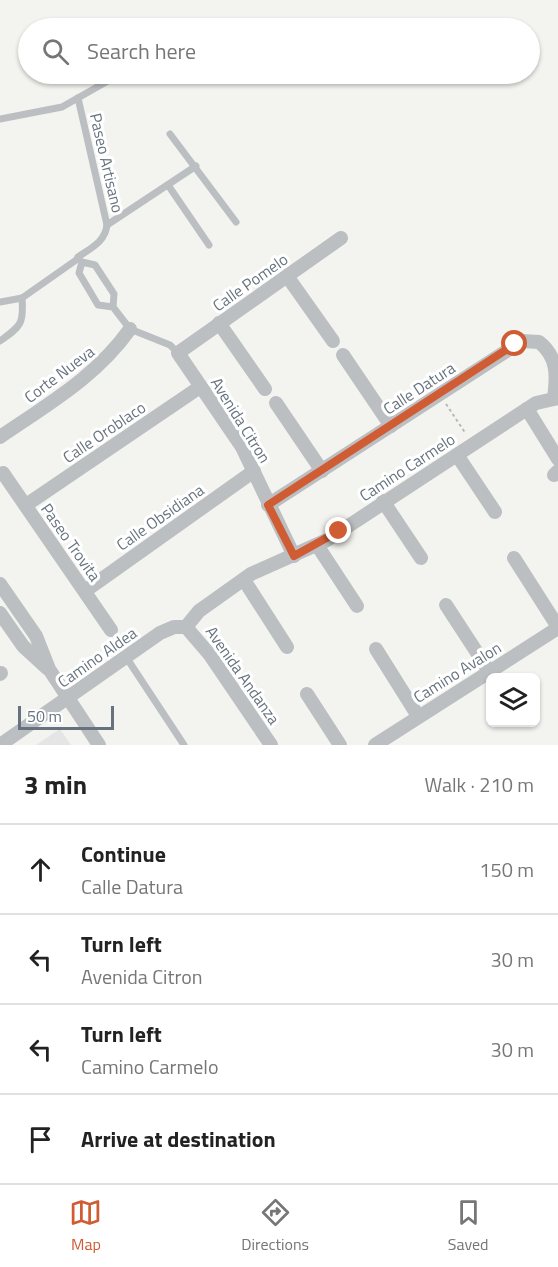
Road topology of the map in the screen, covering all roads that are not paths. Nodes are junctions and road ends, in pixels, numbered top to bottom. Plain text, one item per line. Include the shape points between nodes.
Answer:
1 (102, 84) edge
2 (78, 98) junction
3 (0, 118) edge
4 (170, 134) dead end
5 (196, 166) junction
6 (168, 185) junction
7 (236, 222) dead end
8 (107, 225) junction
9 (341, 238) dead end
10 (209, 245) dead end
11 (80, 260) junction
12 (287, 276) junction
13 (22, 298) junction
14 (0, 302) edge
15 (113, 306) junction
16 (219, 323) junction
17 (130, 329) junction
18 (0, 341) edge
19 (333, 341) dead end
20 (178, 353) junction
21 (343, 355) dead end
22 (200, 387) junction
23 (265, 389) dead end
24 (556, 398) edge
25 (276, 403) dead end
26 (527, 409) junction
27 (391, 426) junction
28 (2, 434) edge
29 (457, 454) junction
30 (558, 459) edge
31 (254, 471) junction
32 (322, 471) junction
33 (3, 473) dead end
34 (382, 501) junction
35 (26, 505) junction
36 (268, 505) junction
37 (495, 512) dead end
38 (317, 546) junction
39 (294, 556) junction
40 (421, 558) dead end
41 (514, 558) dead end
42 (244, 580) junction
43 (0, 584) edge
44 (85, 591) junction
45 (446, 605) dead end
46 (357, 606) dead end
47 (0, 613) edge
48 (186, 627) junction
49 (558, 627) edge
50 (111, 630) dead end
51 (287, 647) dead end
52 (375, 649) dead end
53 (126, 657) junction
54 (49, 669) junction
55 (489, 671) junction
56 (307, 694) dead end
57 (68, 698) junction
58 (418, 716) junction
59 (0, 745) edge
60 (99, 745) edge
61 (184, 745) edge
62 (271, 745) edge
63 (340, 745) edge
64 (375, 745) edge

1 - 2 lane
2 - 3 lane via 62,107
2 - 8 lane, Paseo Artisano
4 - 5 lane
5 - 6 lane
5 - 7 lane
6 - 8 lane
6 - 10 lane
8 - 11 lane, Paseo Artisano via 106,234
9 - 12 street, Calle Pomelo
11 - 13 lane, Paseo Artisano
11 - 15 lane via 95,265 114,294
11 - 15 lane via 79,273 98,305
12 - 16 street, Calle Pomelo
12 - 19 street
13 - 14 lane
13 - 18 lane via 23,319 18,328
15 - 17 lane
16 - 20 street, Calle Pomelo
16 - 23 street
17 - 20 lane, Avenida Citron via 170,345
17 - 28 street, Corte Nueva via 90,375
20 - 22 street, Avenida Citron
21 - 27 street
22 - 31 street, Avenida Citron via 237,438
22 - 35 street, Calle Oroblaco
24 - 26 street, Camino Carmelo via 542,400
24 - 27 street, Calle Datura via 555,366 543,345 533,340 515,344
25 - 32 street
26 - 29 street, Camino Carmelo
26 - 30 street
27 - 32 street, Calle Datura
29 - 34 street, Camino Carmelo
29 - 37 street
31 - 36 street, Avenida Citron
31 - 44 street, Calle Obsidiana
32 - 36 street, Calle Datura
33 - 35 street, Paseo Trovita
34 - 38 street, Camino Carmelo
34 - 40 street
35 - 44 street, Paseo Trovita
36 - 39 street, Avenida Citron
38 - 39 street, Camino Carmelo
38 - 46 street
39 - 42 street, Camino Carmelo
41 - 49 street
42 - 48 street, Camino Carmelo via 199,611
42 - 51 street
43 - 54 street via 36,636
44 - 50 street, Paseo Trovita
45 - 55 street
47 - 54 street via 22,646
48 - 53 street, Camino Aldea via 167,630
48 - 62 street, Avenida Andanza via 210,655
49 - 55 street, Camino Avalon
52 - 58 street
53 - 57 street, Camino Aldea
53 - 61 lane
54 - 57 street
55 - 58 street, Camino Avalon
56 - 63 street
57 - 59 street, Camino Aldea
57 - 60 street
58 - 64 street, Camino Avalon

